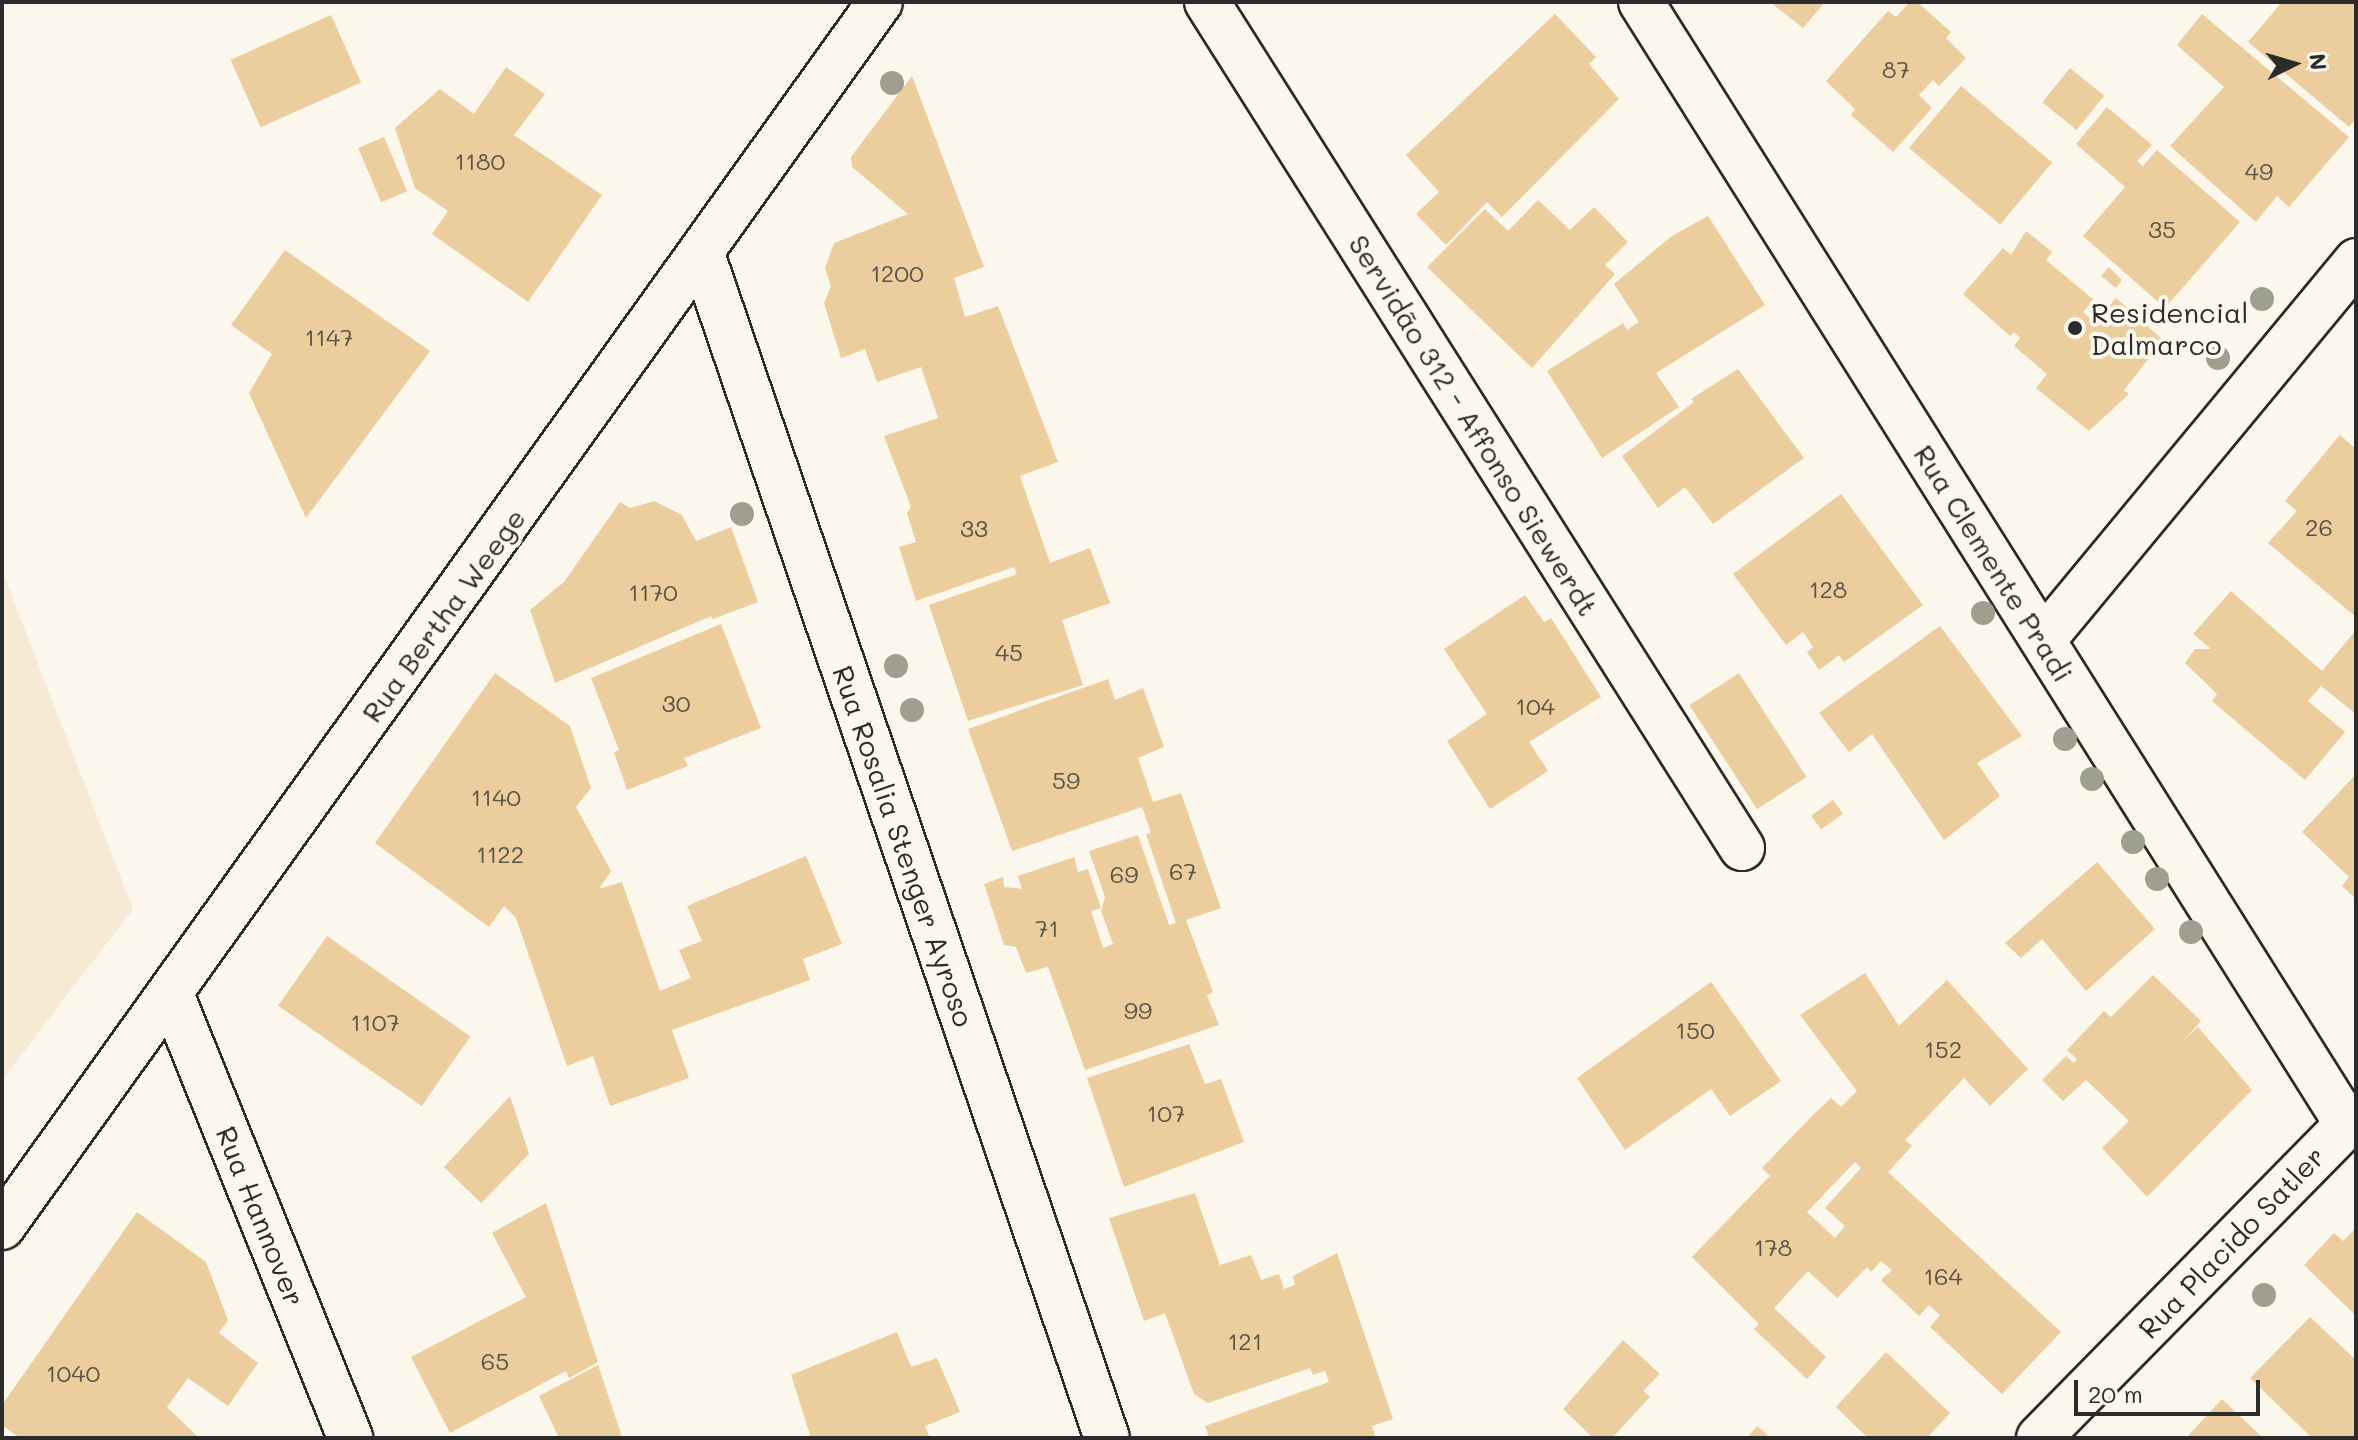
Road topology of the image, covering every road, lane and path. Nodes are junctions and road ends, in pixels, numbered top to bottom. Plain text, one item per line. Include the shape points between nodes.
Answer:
1 (880, 2) edge
2 (1207, 2) edge
3 (1641, 2) edge
4 (702, 254) junction
5 (2356, 261) edge
6 (2043, 640) junction
7 (1742, 848) dead end
8 (171, 994) junction
9 (2352, 1120) edge
10 (2, 1227) edge
11 (350, 1438) edge
12 (1107, 1438) edge
13 (2039, 1438) edge

1 - 4 street, Rua Bertha Weege
2 - 7 street, Servidão 312 - Affonso Siewerdt
3 - 6 street, Rua Clemente Pradi
4 - 8 street, Rua Bertha Weege
4 - 12 street, Rua Rosalia Stenger Ayroso
5 - 6 street
6 - 9 street, Rua Clemente Pradi
8 - 10 street, Rua Bertha Weege
8 - 11 street, Rua Hannover
9 - 13 street, Rua Placido Satler

